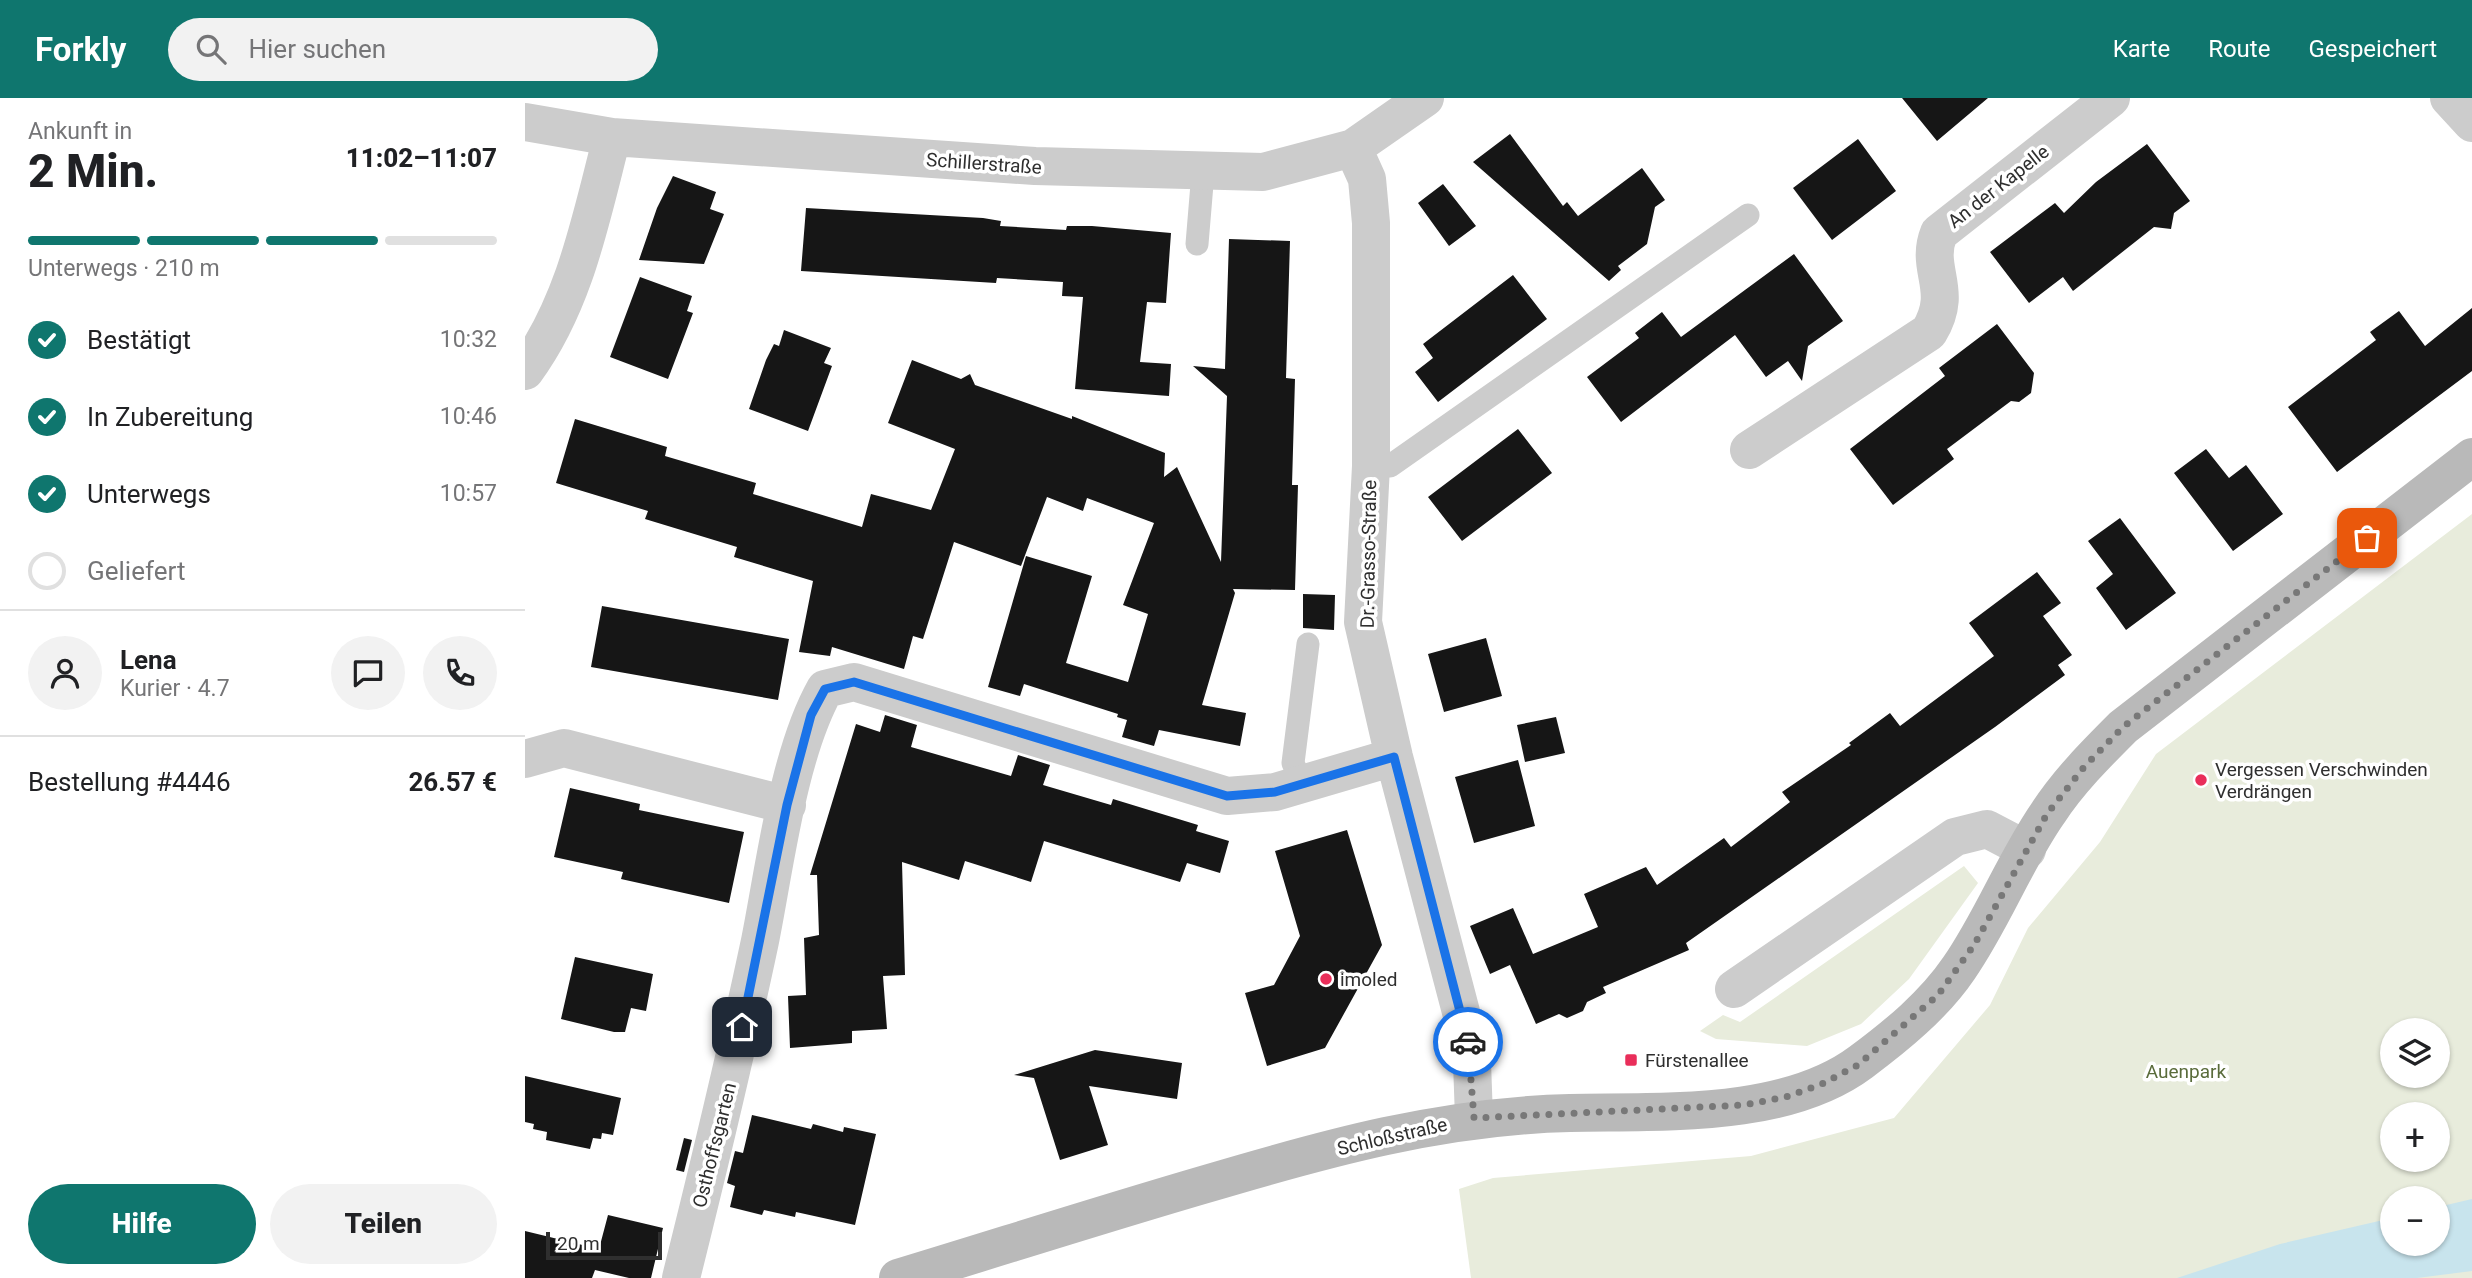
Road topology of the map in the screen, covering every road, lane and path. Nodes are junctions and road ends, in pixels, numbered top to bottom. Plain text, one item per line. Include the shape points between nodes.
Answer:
1 (1426, 98) edge
2 (2111, 98) edge
3 (2449, 98) edge
4 (1394, 110) edge
5 (525, 122) edge
6 (2472, 123) edge
7 (611, 137) junction
8 (1353, 148) junction
9 (1203, 172) junction
10 (1748, 215) dead end
11 (1197, 244) dead end
12 (525, 371) edge
13 (1749, 450) dead end
14 (2472, 457) edge
15 (1371, 466) junction
16 (1308, 644) dead end
17 (1394, 757) junction
18 (525, 759) edge
19 (1302, 784) junction
20 (787, 805) junction
21 (2027, 850) junction
22 (1734, 989) dead end
23 (1474, 1118) junction
24 (681, 1278) edge
25 (898, 1278) edge

1 - 4 street, Schillerstraße
2 - 13 street, An der Kapelle via 1939,233 1932,249 1942,296 1939,315 1929,332
3 - 6 street
4 - 8 street, Schillerstraße
5 - 7 street, Schillerstraße
7 - 9 street, Schillerstraße via 1035,166
7 - 12 street via 581,257 547,340
8 - 9 street, Schillerstraße via 1263,172
8 - 15 street, Dr.-Grasso-Straße via 1367,179 1371,223
9 - 11 lane
10 - 15 lane via 1390,466
14 - 21 street via 2123,727 2047,814
15 - 17 street, Dr.-Grasso-Straße via 1363,622
16 - 19 lane via 1293,763
17 - 19 street, Osthoffsgarten
17 - 23 street, Dr.-Grasso-Straße via 1469,1047
18 - 20 street via 564,748
19 - 20 street, Osthoffsgarten via 1247,797 1227,796 854,682 825,689 811,715
20 - 24 street, Osthoffsgarten via 726,1102
21 - 22 street via 1987,829 1955,837
21 - 23 street, Schloßstraße via 1958,971 1938,995 1858,1065 1822,1084 1744,1105
23 - 25 street, Schloßstraße via 1405,1130 1258,1169

